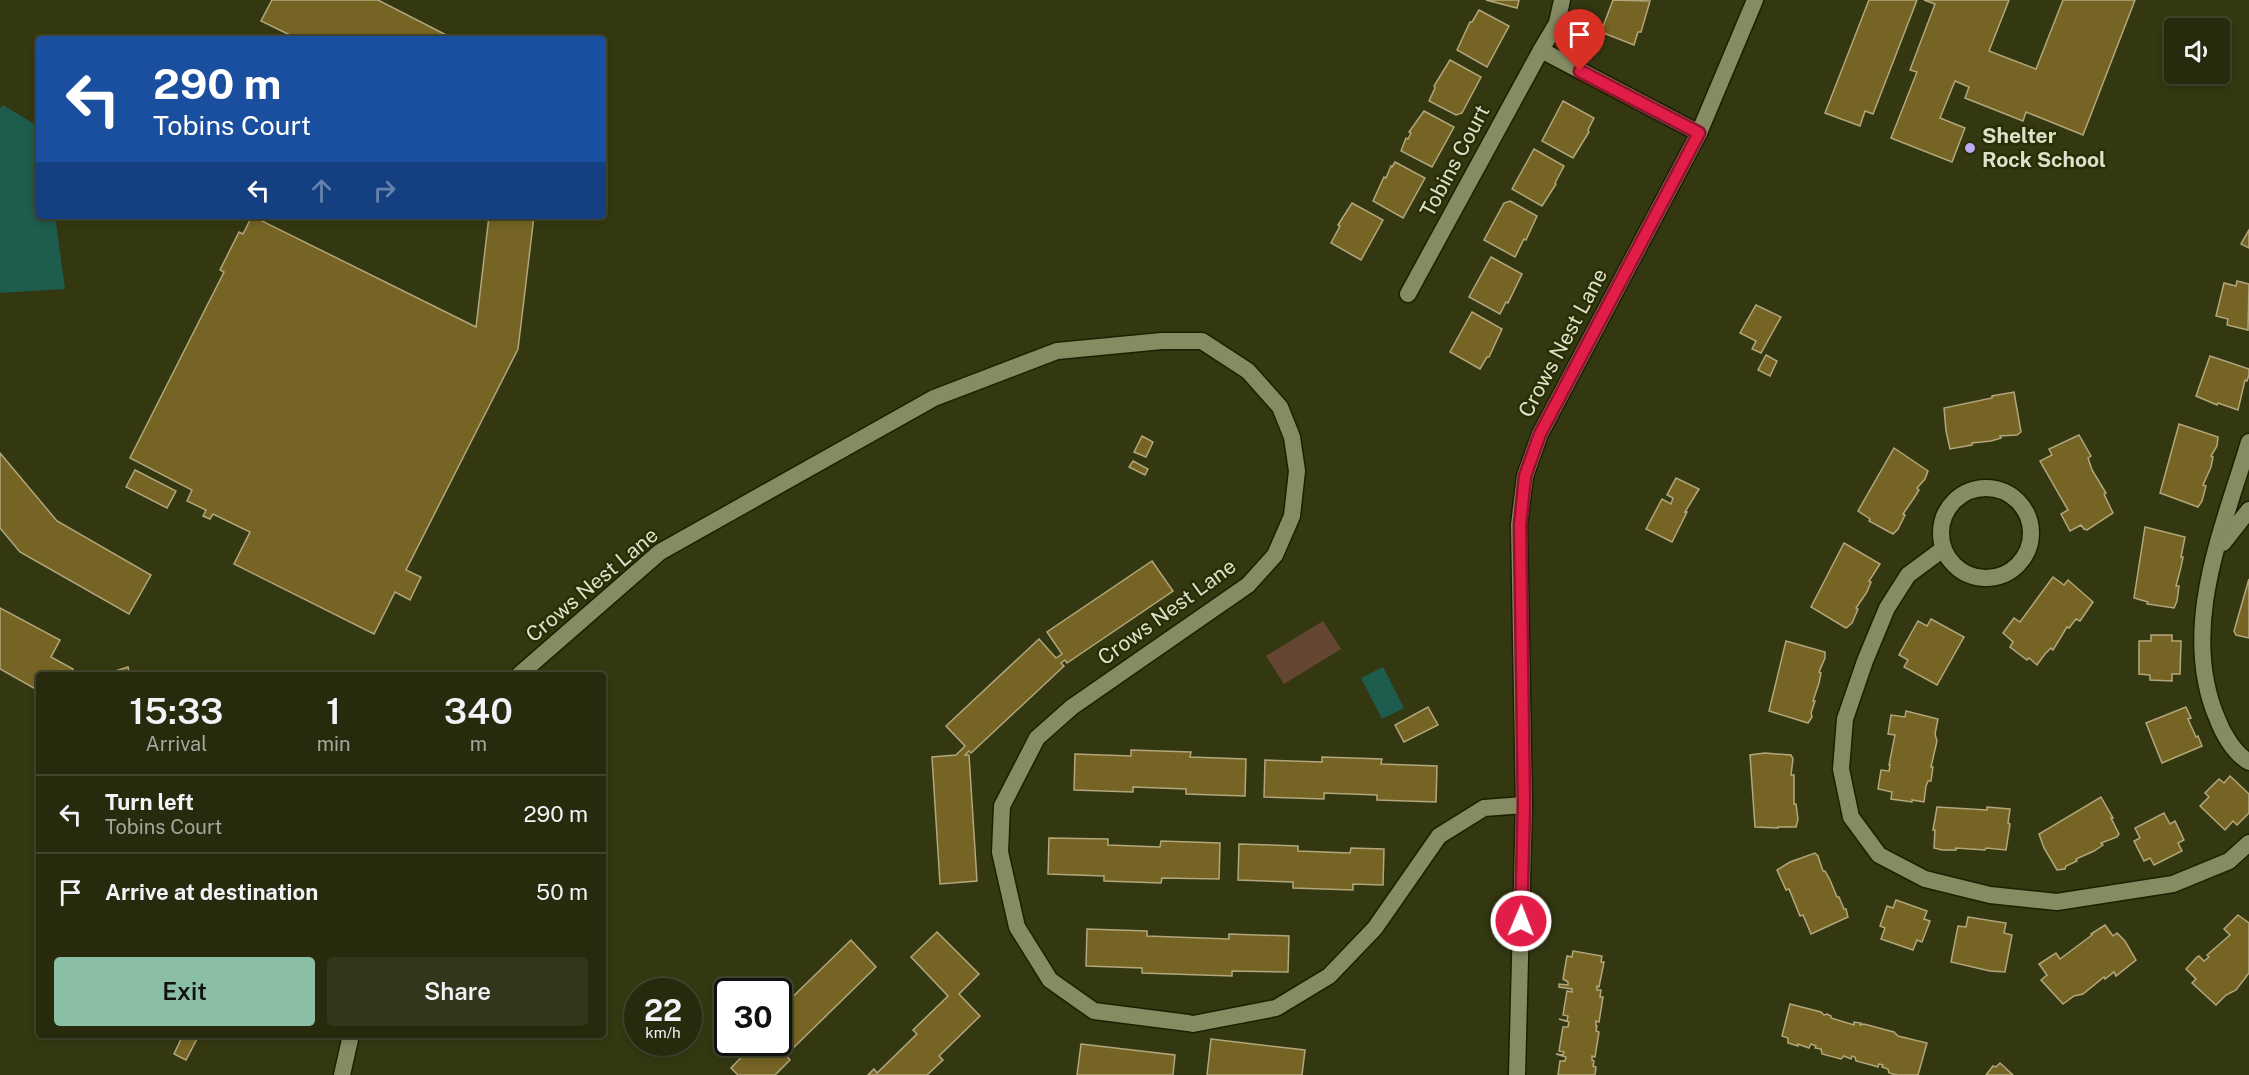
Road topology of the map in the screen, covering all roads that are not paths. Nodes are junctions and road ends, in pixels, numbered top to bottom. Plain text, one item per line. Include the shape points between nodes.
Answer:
1 (1562, 0) edge
2 (1755, 0) edge
3 (1540, 50) junction
4 (1699, 133) junction
5 (1408, 294) dead end
6 (2249, 442) edge
7 (2249, 510) edge
8 (1943, 549) junction
9 (2217, 551) junction
10 (522, 672) edge
11 (2249, 762) edge
12 (1524, 805) junction
13 (2249, 843) edge
14 (350, 1038) edge
15 (342, 1075) edge
16 (1517, 1075) edge

1 - 3 street, Tobins Court via 1557,23
2 - 4 street, Crows Nest Lane
3 - 4 street
3 - 5 street, Tobins Court
4 - 12 street, Crows Nest Lane via 1540,434 1525,476 1520,525
6 - 9 street
7 - 9 street
8 - 8 street via 1957,569 1971,577 2004,576 2027,555 2031,544 2030,520 2022,506 2000,490 1972,490 1956,499 1942,520
8 - 13 street via 1908,575 1887,608 1845,719 1841,769 1851,817 1879,855 1925,879 1990,895 2057,902 2173,884 2229,861
9 - 11 street via 2206,593 2201,648 2208,697 2223,732
10 - 12 street, Crows Nest Lane via 660,552 933,398 1057,351 1202,341 1248,371 1280,407 1292,437 1297,471 1292,516 1275,555 1248,585 1072,707 1037,738 1002,806 1000,852 1017,927 1050,980 1094,1011 1193,1024 1276,1008 1329,976 1368,935 1439,836 1484,808
12 - 16 street, Crows Nest Lane
14 - 15 street

